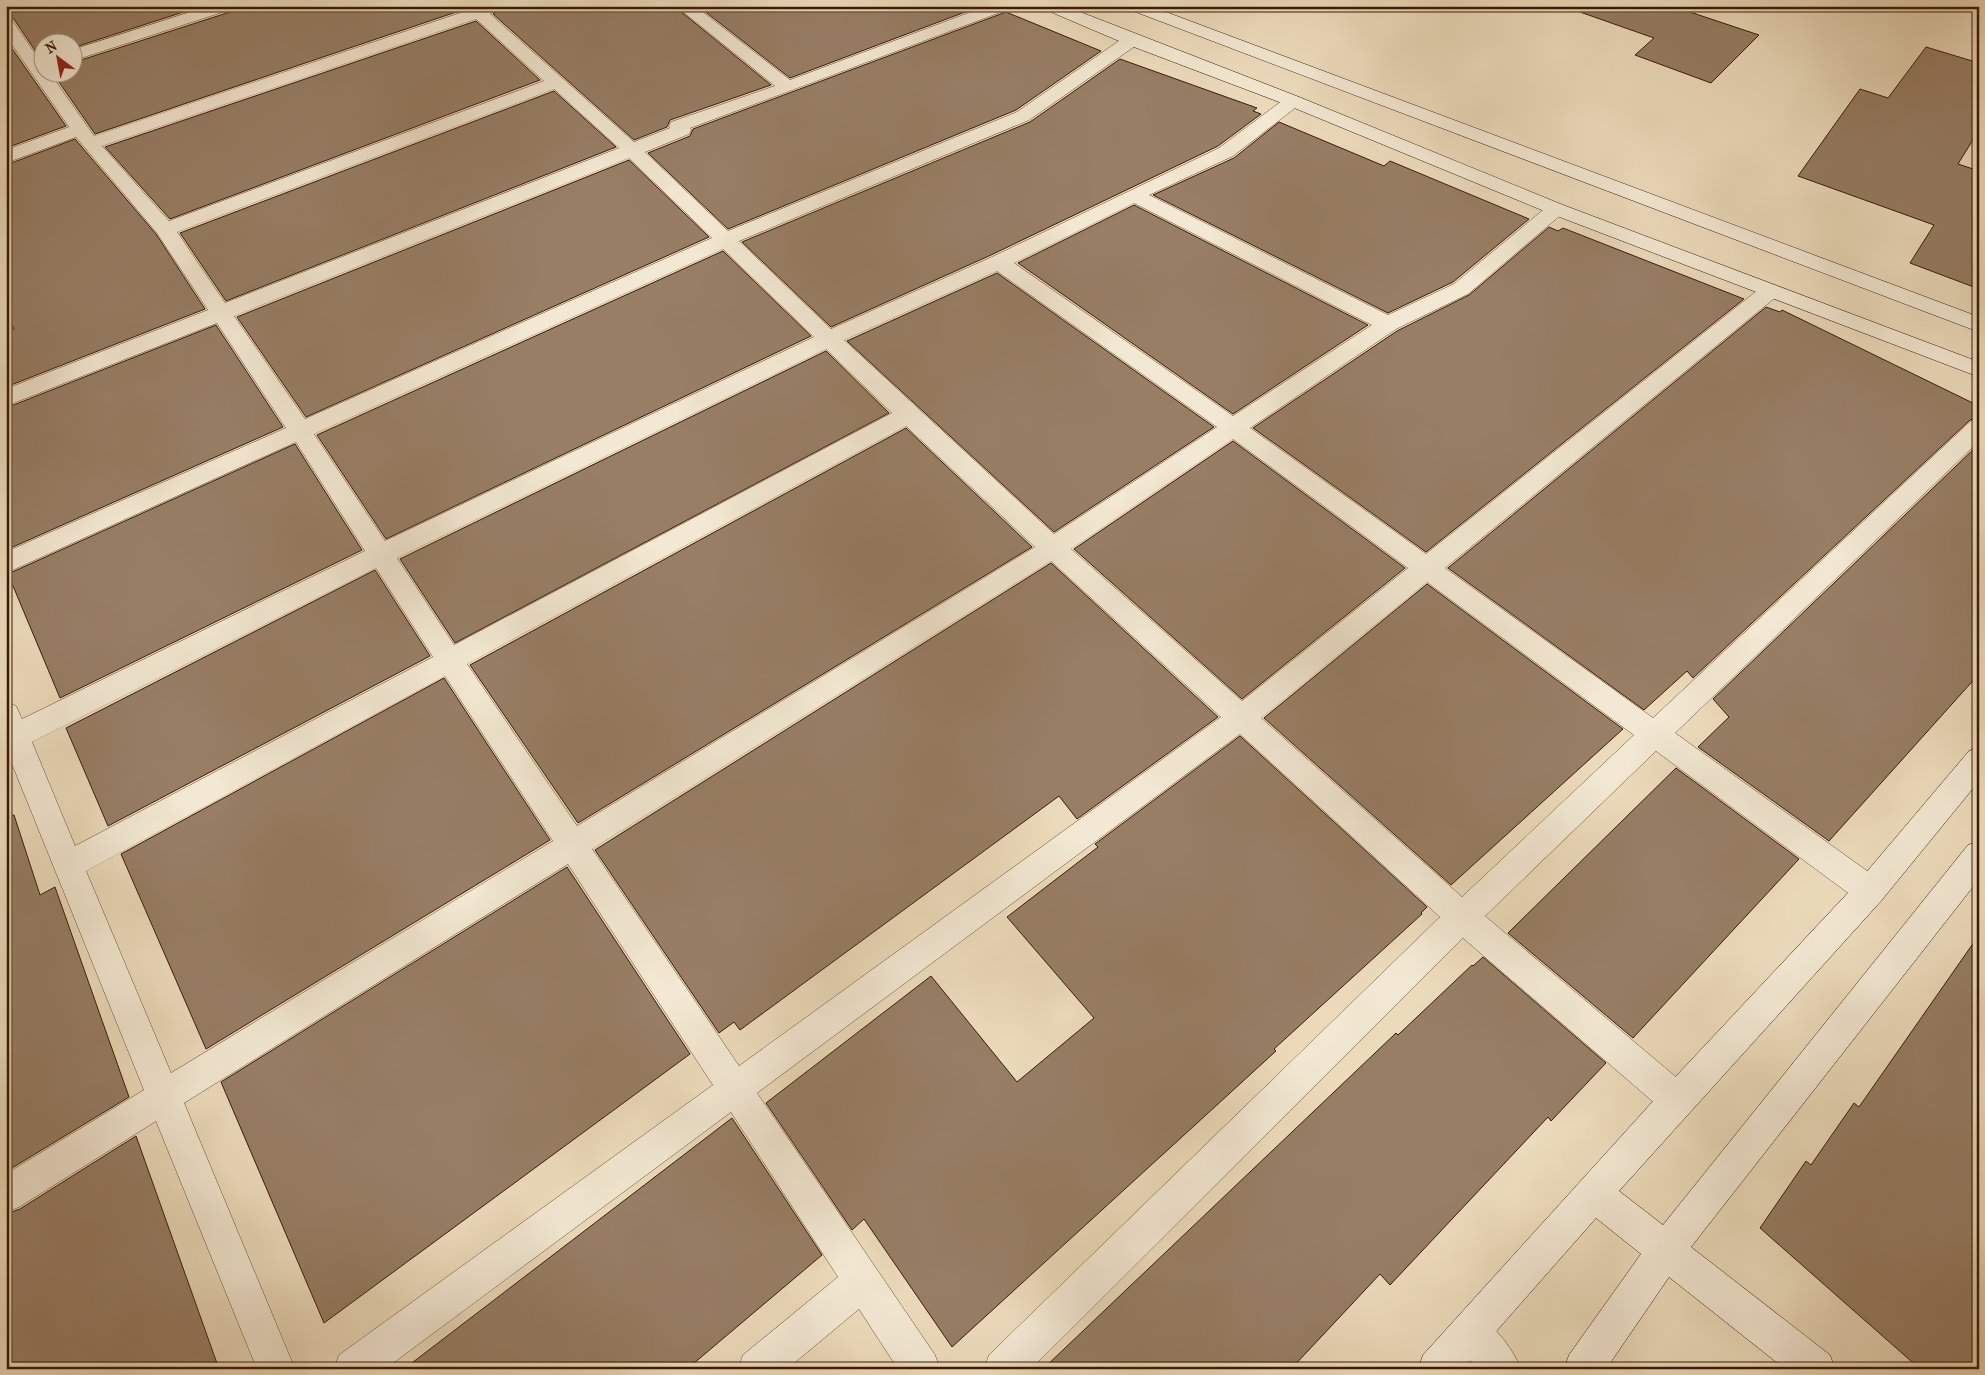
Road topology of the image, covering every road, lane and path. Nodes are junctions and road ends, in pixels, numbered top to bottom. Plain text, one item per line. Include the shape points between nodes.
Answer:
1 (226, 6) edge
2 (684, 6) edge
3 (1003, 6) edge
4 (1050, 6) edge
5 (1134, 6) edge
6 (487, 9) edge
7 (6, 24) edge
8 (1132, 40) junction
9 (82, 53) edge
10 (32, 56) edge
11 (50, 82) edge
12 (555, 83) junction
13 (788, 87) junction
14 (1293, 101) junction
15 (85, 136) junction
16 (631, 150) junction
17 (6, 157) edge
18 (1134, 194) junction
19 (1556, 209) junction
20 (165, 229) junction
21 (725, 240) junction
22 (999, 262) junction
23 (1770, 291) junction
24 (222, 313) junction
25 (1388, 324) junction
26 (1979, 325) edge
27 (828, 339) junction
28 (1979, 370) edge
29 (6, 398) edge
30 (908, 415) junction
31 (1979, 427) edge
32 (1234, 428) junction
33 (301, 432) junction
34 (1053, 548) junction
35 (380, 555) junction
36 (6, 563) edge
37 (1427, 568) junction
38 (450, 661) junction
39 (1241, 718) junction
40 (10, 726) edge
41 (1655, 734) junction
42 (1979, 760) edge
43 (572, 845) junction
44 (1979, 855) edge
45 (67, 866) junction
46 (1870, 891) junction
47 (1462, 917) junction
48 (735, 1088) junction
49 (163, 1097) junction
50 (1677, 1100) junction
51 (6, 1194) edge
52 (1594, 1194) junction
53 (1666, 1250) junction
54 (863, 1281) junction
55 (1470, 1331) junction
56 (276, 1369) edge
57 (353, 1369) edge
58 (757, 1369) edge
59 (922, 1369) edge
60 (1003, 1369) edge
61 (1437, 1369) edge
62 (1502, 1369) edge
63 (1583, 1369) edge
64 (1816, 1369) edge

1 - 9 street
2 - 13 street
3 - 13 street
4 - 8 street
5 - 26 street
6 - 12 street
6 - 15 street
7 - 10 street
8 - 14 street
8 - 21 street via 1023,116
11 - 15 street
12 - 16 street
12 - 20 street
13 - 16 street via 678,126 682,130
14 - 18 street via 1226,152
14 - 19 street
15 - 17 street
15 - 20 street
16 - 21 street
16 - 24 street
18 - 22 street
18 - 25 street
19 - 23 street
19 - 25 street via 1461,289
20 - 24 street
21 - 27 street
21 - 33 street
22 - 27 street
22 - 32 street
23 - 28 street
23 - 37 street
24 - 29 street
24 - 33 street
25 - 32 street
27 - 30 street
27 - 35 street
30 - 34 street
30 - 38 street
31 - 41 street
32 - 34 street
32 - 37 street
33 - 35 street
33 - 36 street
34 - 39 street
34 - 43 street
35 - 38 street
35 - 40 street
37 - 39 street
37 - 41 street
38 - 43 street
38 - 45 street
39 - 47 street
39 - 48 street
40 - 45 street
41 - 46 street
41 - 47 street
42 - 46 street
43 - 48 street
43 - 49 street
44 - 53 street
45 - 49 street
46 - 50 street
47 - 50 street
47 - 60 street
48 - 54 street
48 - 57 street
49 - 51 street
49 - 56 street
50 - 52 street
52 - 53 street
52 - 55 street
53 - 63 street
53 - 64 street
54 - 58 street
54 - 59 street
55 - 61 street
55 - 62 street

